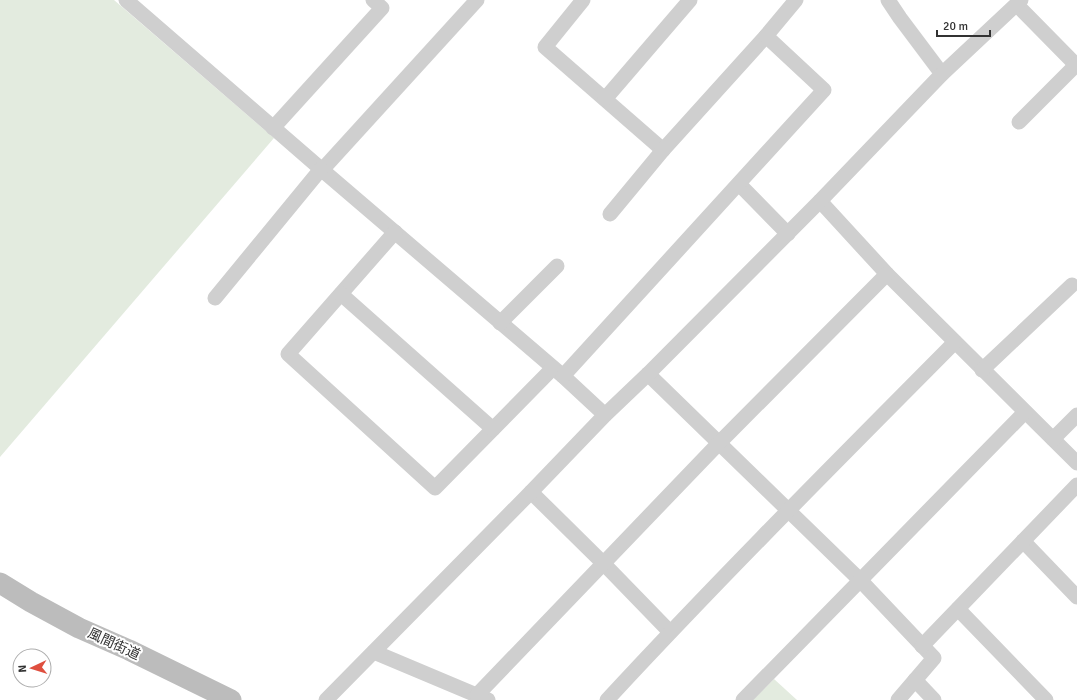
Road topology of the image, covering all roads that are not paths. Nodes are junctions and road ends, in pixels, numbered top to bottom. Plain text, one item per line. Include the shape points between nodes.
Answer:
1 (126, 0) edge
2 (373, 0) edge
3 (477, 0) edge
4 (583, 0) edge
5 (690, 0) edge
6 (796, 0) edge
7 (888, 0) edge
8 (1019, 2) edge
9 (766, 36) junction
10 (1076, 65) edge
11 (942, 74) junction
12 (605, 99) junction
13 (1019, 122) dead end
14 (273, 128) junction
15 (663, 150) junction
16 (322, 170) junction
17 (739, 184) junction
18 (820, 201) junction
19 (610, 214) dead end
20 (395, 232) junction
21 (788, 234) junction
22 (557, 266) dead end
23 (888, 274) junction
24 (1072, 285) dead end
25 (341, 294) junction
26 (215, 298) dead end
27 (500, 323) junction
28 (955, 342) junction
29 (982, 370) junction
30 (558, 372) junction
31 (648, 374) junction
32 (1025, 412) junction
33 (605, 415) junction
34 (1077, 415) edge
35 (493, 429) junction
36 (1052, 439) junction
37 (719, 443) junction
38 (1077, 463) edge
39 (1077, 485) edge
40 (531, 492) junction
41 (788, 511) junction
42 (1023, 541) junction
43 (604, 564) junction
44 (861, 581) junction
45 (0, 583) edge
46 (1077, 597) edge
47 (958, 609) junction
48 (670, 632) junction
49 (922, 646) junction
50 (374, 652) junction
51 (915, 680) junction
52 (483, 698) edge
53 (231, 700) edge
54 (326, 700) edge
55 (607, 700) edge
56 (743, 700) edge
57 (898, 700) edge
58 (934, 700) edge
59 (1046, 700) edge

1 - 14 street
2 - 14 street via 382,8
3 - 16 street
4 - 12 street via 545,47
5 - 12 street
6 - 9 street
7 - 11 street
8 - 10 street
8 - 11 street
9 - 15 street
9 - 17 street via 824,90
10 - 13 street
11 - 18 street
12 - 15 street
14 - 16 street
15 - 19 street
16 - 20 street
16 - 26 street
17 - 21 street
17 - 30 street
18 - 21 street
18 - 23 street
20 - 25 street
20 - 27 street
21 - 31 street
22 - 27 street
23 - 28 street
23 - 37 street
24 - 29 street
25 - 35 street
25 - 35 street via 288,354 436,488
27 - 30 street
28 - 29 street
28 - 41 street
29 - 32 street
30 - 33 street
30 - 35 street
31 - 33 street
31 - 37 street
32 - 36 street
32 - 44 street
33 - 40 street
34 - 36 street
36 - 38 street
37 - 41 street
37 - 43 street
39 - 42 street
40 - 43 street
40 - 50 street
41 - 44 street
41 - 48 street
42 - 46 street
42 - 47 street
43 - 48 street
43 - 52 street
44 - 49 street
44 - 56 street
45 - 53 street, 風間街道 via 79,628
47 - 49 street
47 - 59 street
48 - 55 street
49 - 51 street via 934,658
50 - 52 street
50 - 54 street
51 - 57 street
51 - 58 street

